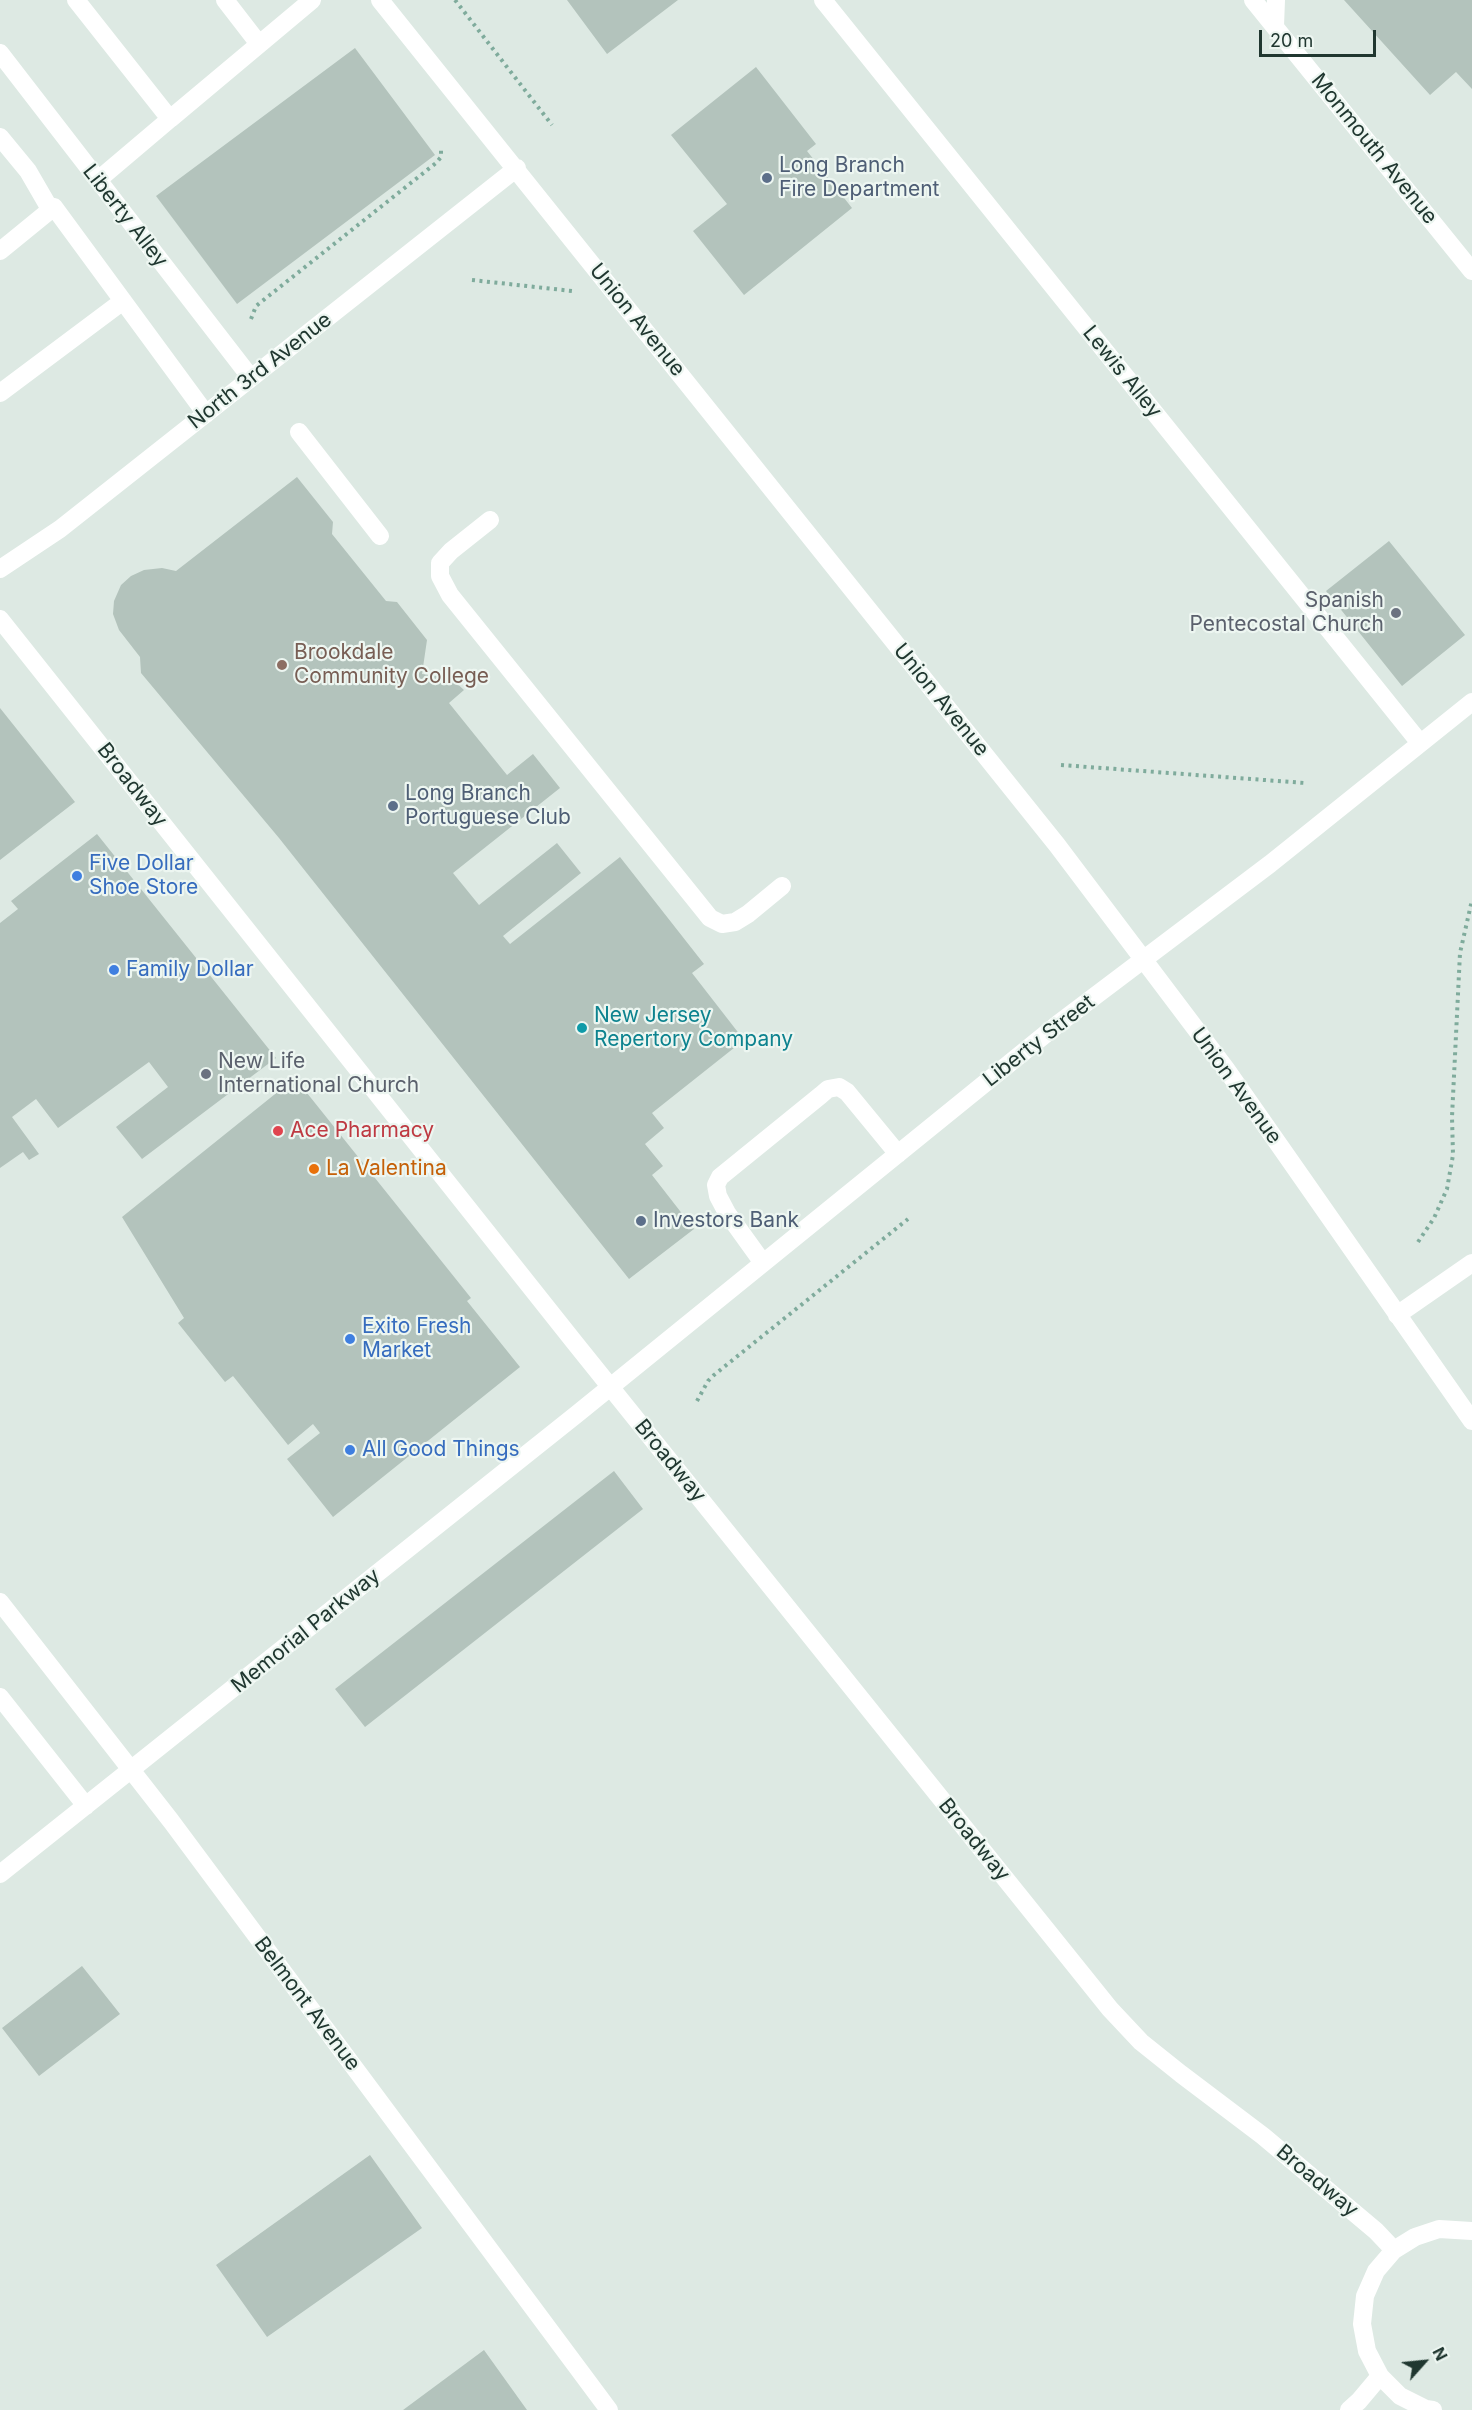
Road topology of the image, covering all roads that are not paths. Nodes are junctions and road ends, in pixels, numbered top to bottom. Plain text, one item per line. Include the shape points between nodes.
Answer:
1 (76, 0) edge
2 (225, 0) edge
3 (312, 0) edge
4 (380, 0) edge
5 (824, 0) edge
6 (1253, 0) edge
7 (1276, 0) edge
8 (1275, 26) junction
9 (259, 44) junction
10 (0, 53) edge
11 (170, 119) junction
12 (0, 137) edge
13 (517, 168) junction
14 (98, 180) junction
15 (51, 209) junction
16 (0, 251) edge
17 (1472, 271) edge
18 (123, 301) junction
19 (251, 378) junction
20 (0, 393) edge
21 (206, 414) junction
22 (299, 432) dead end
23 (490, 520) dead end
24 (380, 536) dead end
25 (0, 569) edge
26 (0, 619) edge
27 (1472, 702) edge
28 (1420, 743) junction
29 (782, 886) dead end
30 (1144, 960) junction
31 (898, 1154) junction
32 (763, 1263) junction
33 (1472, 1263) edge
34 (1397, 1315) junction
35 (611, 1387) junction
36 (1472, 1421) edge
37 (0, 1602) edge
38 (0, 1697) edge
39 (132, 1770) junction
40 (86, 1806) junction
41 (0, 1875) edge
42 (1472, 2231) edge
43 (1394, 2250) junction
44 (1380, 2376) junction
45 (609, 2410) edge
46 (1349, 2410) edge
47 (1434, 2410) edge

1 - 11 street
2 - 9 street
3 - 9 street
4 - 13 street, Union Avenue
5 - 28 street, Lewis Alley
6 - 8 street, Monmouth Avenue
7 - 8 street
8 - 17 street, Monmouth Avenue
9 - 11 street
10 - 14 street, Liberty Alley
11 - 14 street
12 - 15 street via 28,171
13 - 19 street, North 3rd Avenue
13 - 30 street, Union Avenue via 1057,845
14 - 19 street, Liberty Alley
15 - 16 street
15 - 18 street via 54,207
18 - 20 street
18 - 21 street
19 - 21 street, North 3rd Avenue
21 - 25 street, North 3rd Avenue via 60,529
22 - 24 street
23 - 29 street via 440,563 440,576 450,595 710,918 722,924 735,922
26 - 35 street, Broadway
27 - 28 street, Liberty Street
28 - 30 street, Liberty Street
30 - 31 street, Liberty Street via 1058,1024
30 - 34 street, Union Avenue via 1226,1069
31 - 32 street, Liberty Street
31 - 32 street via 847,1092 839,1087 828,1089 720,1177 716,1185 727,1214
32 - 35 street, Liberty Street
33 - 34 street
34 - 36 street, Union Avenue
35 - 39 street, Memorial Parkway
35 - 43 street, Broadway via 1110,2009 1141,2042 1263,2136 1377,2230
37 - 39 street, Belmont Avenue
38 - 40 street
39 - 40 street, Memorial Parkway
39 - 45 street, Belmont Avenue
40 - 41 street, Memorial Parkway
42 - 43 street via 1439,2229
43 - 44 street via 1376,2271 1365,2296 1362,2324 1367,2351
44 - 46 street
44 - 47 street via 1400,2396

